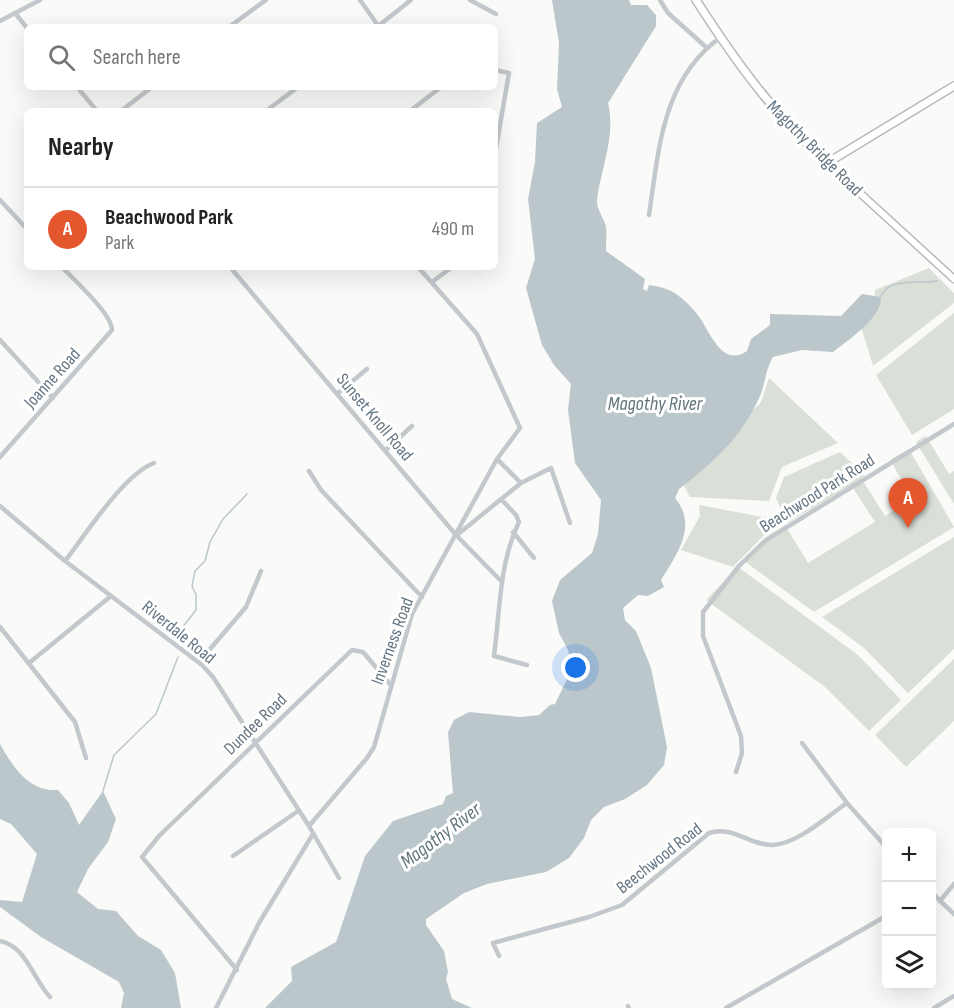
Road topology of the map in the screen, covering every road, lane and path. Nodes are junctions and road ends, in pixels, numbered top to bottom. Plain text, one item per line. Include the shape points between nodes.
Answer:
1 (40, 0) edge
2 (266, 0) edge
3 (360, 0) edge
4 (411, 0) edge
5 (470, 0) edge
6 (660, 0) edge
7 (696, 0) edge
8 (15, 13) junction
9 (496, 14) dead end
10 (0, 21) edge
11 (24, 24) edge
12 (233, 24) edge
13 (376, 24) edge
14 (382, 24) edge
15 (721, 37) junction
16 (706, 47) junction
17 (498, 71) edge
18 (954, 86) edge
19 (80, 90) edge
20 (148, 90) edge
21 (294, 90) edge
22 (429, 90) edge
23 (437, 90) edge
24 (432, 94) junction
25 (95, 108) edge
26 (125, 108) edge
27 (270, 108) edge
28 (414, 108) edge
29 (498, 135) edge
30 (827, 163) junction
31 (0, 200) edge
32 (650, 214) dead end
33 (24, 226) edge
34 (65, 270) edge
35 (233, 270) edge
36 (421, 270) edge
37 (448, 270) edge
38 (954, 279) edge
39 (432, 282) junction
40 (0, 340) edge
41 (367, 369) dead end
42 (338, 394) junction
43 (53, 398) junction
44 (954, 424) edge
45 (412, 426) dead end
46 (386, 450) junction
47 (0, 457) edge
48 (497, 459) junction
49 (154, 463) dead end
50 (309, 471) dead end
51 (521, 483) junction
52 (502, 500) junction
53 (0, 506) edge
54 (570, 523) dead end
55 (513, 532) junction
56 (456, 536) junction
57 (534, 558) dead end
58 (66, 561) junction
59 (261, 571) dead end
60 (502, 582) junction
61 (111, 596) junction
62 (422, 597) junction
63 (0, 627) edge
64 (199, 662) junction
65 (29, 663) junction
66 (527, 665) dead end
67 (390, 684) junction
68 (802, 743) dead end
69 (254, 745) junction
70 (86, 758) dead end
71 (736, 772) dead end
72 (847, 803) junction
73 (298, 811) junction
74 (309, 826) junction
75 (313, 834) junction
76 (882, 842) edge
77 (234, 856) dead end
78 (339, 878) dead end
79 (954, 884) edge
80 (936, 897) edge
81 (940, 901) junction
82 (954, 914) edge
83 (882, 918) edge
84 (0, 941) edge
85 (499, 956) dead end
86 (237, 970) junction
87 (954, 996) edge
88 (50, 997) dead end
89 (216, 1008) edge
90 (726, 1008) edge
91 (934, 1008) edge

1 - 8 street
2 - 12 street
3 - 13 street
4 - 14 street
5 - 9 street
6 - 16 street via 668,13
7 - 15 main road, Magothy Bridge Road
8 - 10 street
8 - 11 street
15 - 16 street
15 - 30 main road, Magothy Bridge Road via 753,85
16 - 32 street via 665,115
17 - 29 street via 508,73
18 - 30 main road
19 - 25 street
20 - 26 street
21 - 27 street
22 - 24 street
23 - 24 street
24 - 28 street
30 - 38 main road, Magothy Bridge Road
31 - 33 street
34 - 43 street, Joanne Road via 112,324 109,336
35 - 42 street, Sunset Knoll Road
36 - 39 street
37 - 39 street
39 - 48 street, Inverness Road via 477,334 520,428
40 - 43 street
41 - 42 street
42 - 46 street, Sunset Knoll Road
43 - 47 street, Joanne Road
44 - 71 street, Beachwood Park Road via 766,540 739,566 703,612 703,636 741,736 742,753
45 - 46 street
46 - 56 street, Sunset Knoll Road
48 - 51 street
48 - 56 street, Inverness Road
49 - 58 street via 142,467 106,506
50 - 62 street via 321,490
51 - 52 street
51 - 54 street via 551,468
52 - 55 street via 519,519
52 - 56 street
53 - 58 street, Riverdale Road
55 - 57 street
55 - 60 street
56 - 60 street, Sunset Knoll Road
56 - 62 street, Inverness Road
58 - 61 street, Riverdale Road
59 - 64 street via 246,607
60 - 66 street via 494,656
61 - 64 street, Riverdale Road
61 - 65 street
62 - 67 street, Inverness Road via 412,614
63 - 65 street
64 - 69 street, Riverdale Road via 213,677
65 - 70 street via 75,722
67 - 69 street, Dundee Road via 363,652 352,650
67 - 74 street, Inverness Road via 368,758
68 - 72 street
69 - 73 street, Riverdale Road
69 - 86 street, Dundee Road via 142,857
72 - 76 street
72 - 85 street, Beechwood Road via 791,840 772,845 727,831 709,833 622,904 493,943
73 - 74 street, Riverdale Road
73 - 77 street
74 - 75 street, Riverdale Road
75 - 78 street, Riverdale Road
75 - 86 street via 259,923
79 - 81 street
80 - 81 street
81 - 82 street
83 - 90 street
84 - 88 street via 22,955
86 - 89 street
87 - 91 street

